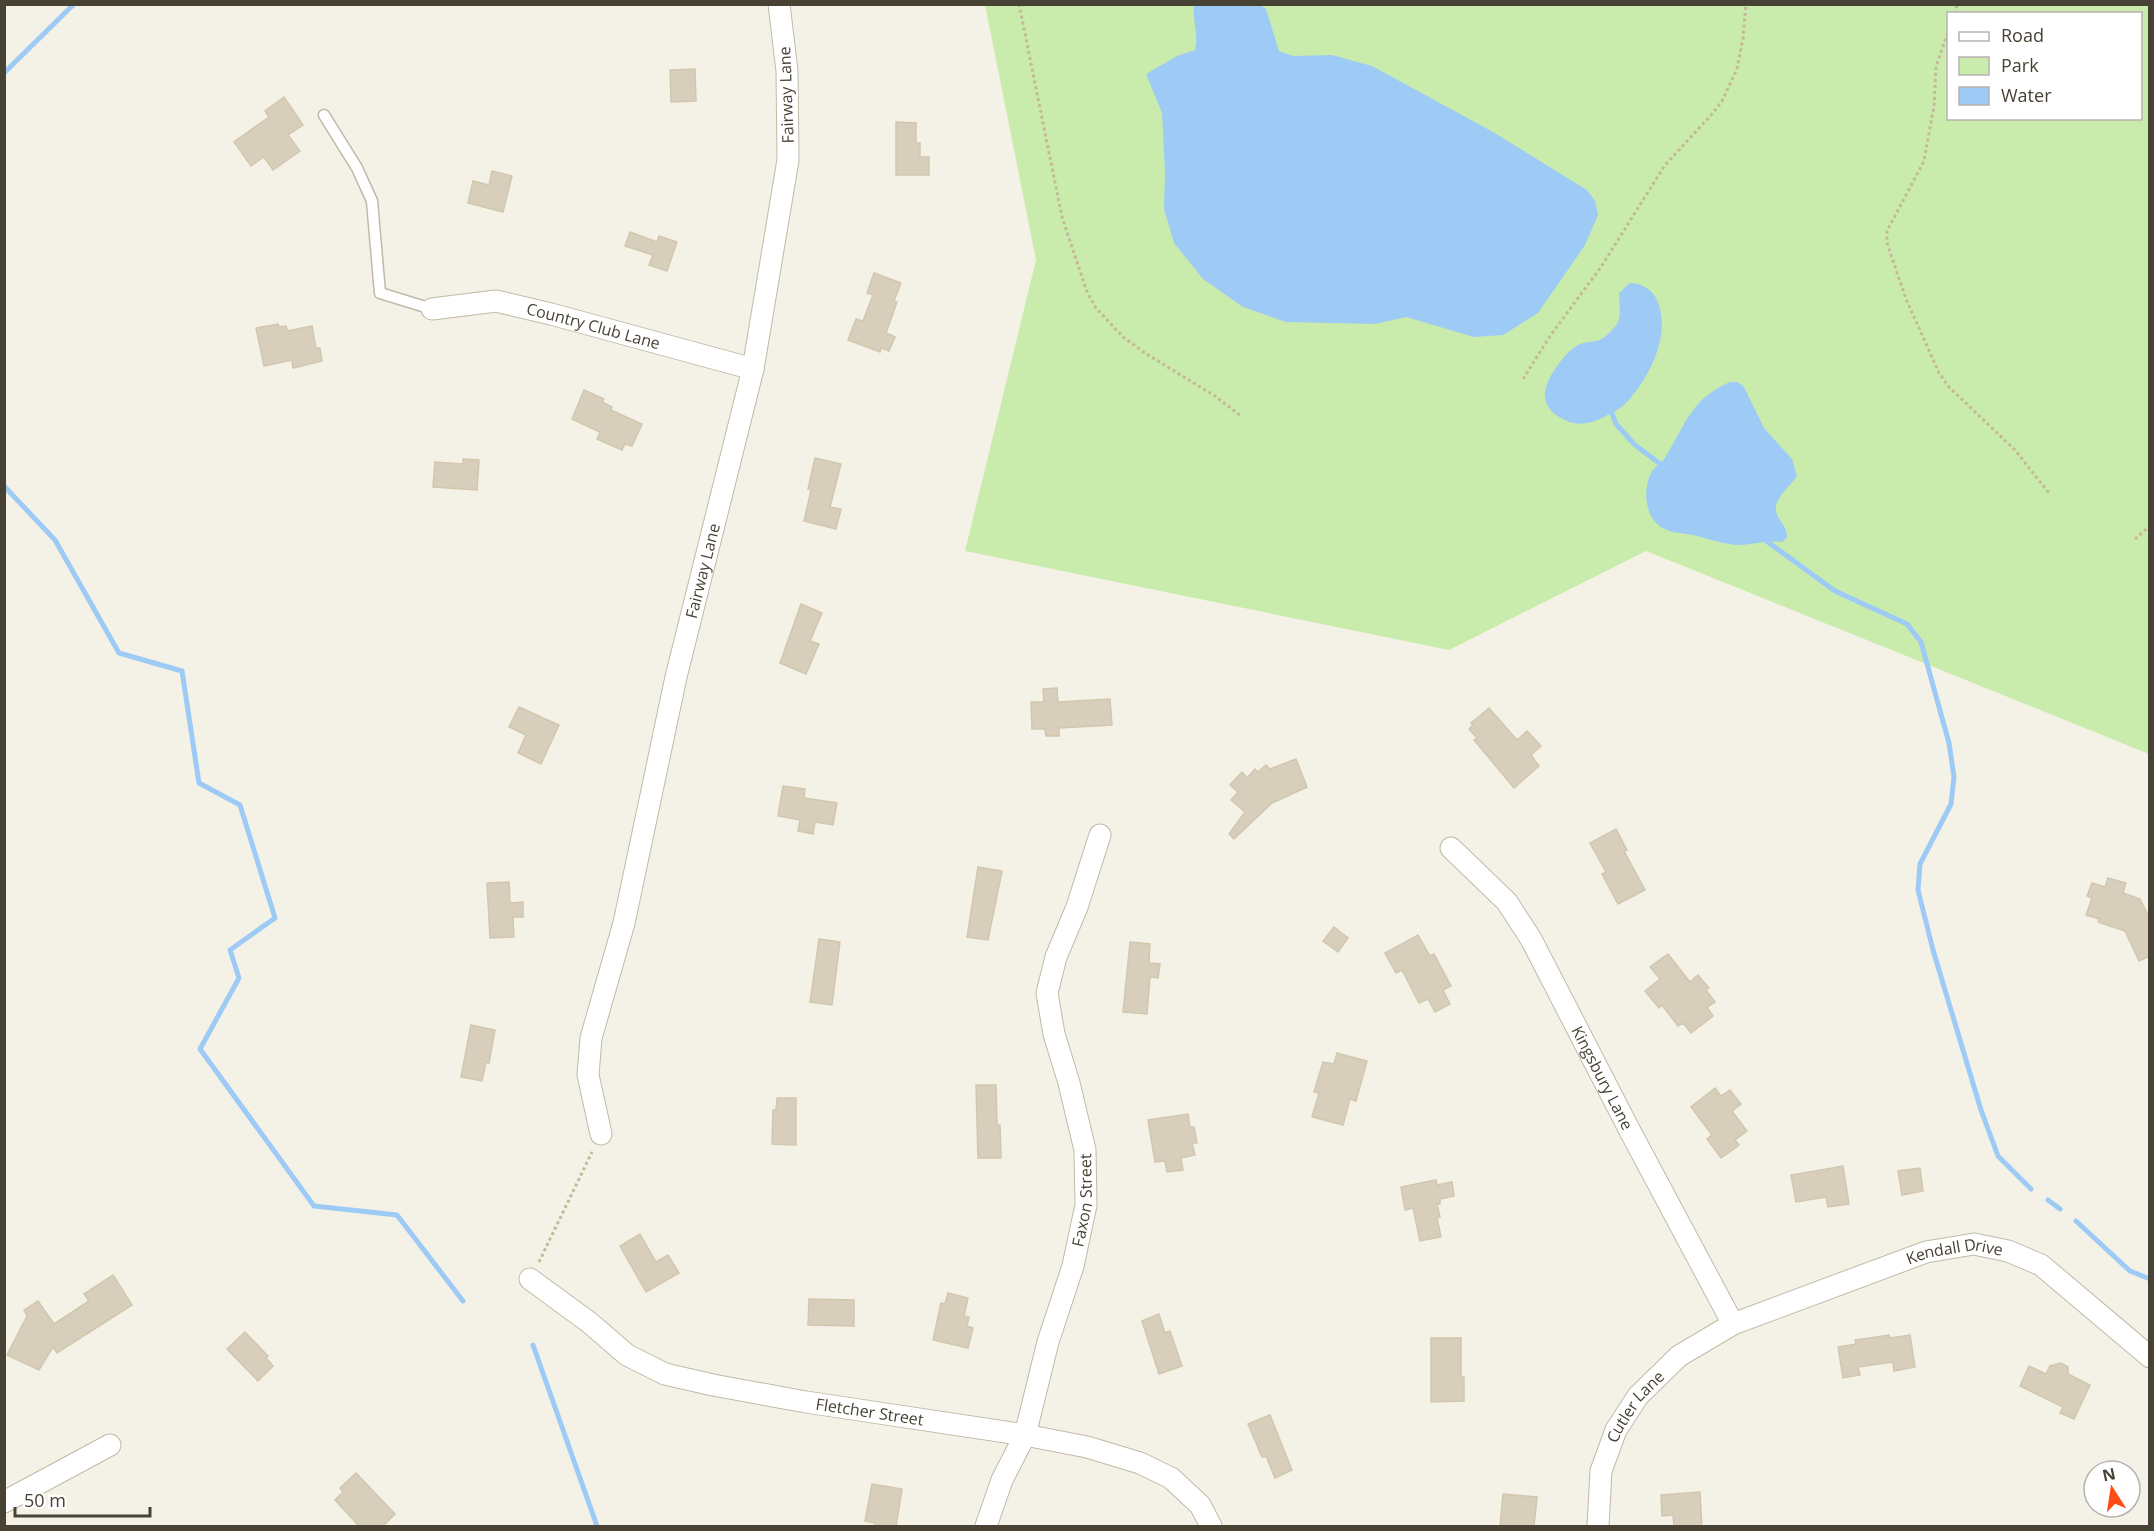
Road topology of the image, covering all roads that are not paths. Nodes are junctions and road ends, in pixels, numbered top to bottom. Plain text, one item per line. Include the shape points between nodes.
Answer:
1 (779, 4) edge
2 (324, 115) dead end
3 (432, 309) joint
4 (753, 369) junction
5 (1100, 835) dead end
6 (1451, 848) dead end
7 (601, 1134) road end
8 (530, 1279) road end
9 (1733, 1324) junction
10 (2150, 1357) edge
11 (1025, 1435) junction
12 (110, 1445) dead end
13 (4, 1502) edge
14 (986, 1527) edge
15 (1211, 1527) edge
16 (1598, 1527) edge

1 - 4 street, Fairway Lane via 787,71 788,160
2 - 3 lane via 372,201 380,293
3 - 4 street, Country Club Lane via 496,302
4 - 7 street, Fairway Lane via 676,676 624,924 591,1038 588,1075
5 - 11 street, Faxon Street via 1047,993 1085,1150 1086,1205 1073,1266 1048,1342
6 - 9 street, Kingsbury Lane via 1507,902 1531,939
8 - 11 street, Fletcher Street via 627,1355 665,1374 806,1402
9 - 10 street, Kendall Drive via 1926,1252 1974,1244 2008,1251 2041,1265
9 - 16 street, Cutler Lane via 1679,1356 1638,1396 1616,1430 1601,1471
11 - 14 street, Faxon Street via 1002,1480
11 - 15 street, Fletcher Street via 1087,1447 1140,1463 1171,1478 1200,1505
12 - 13 street

